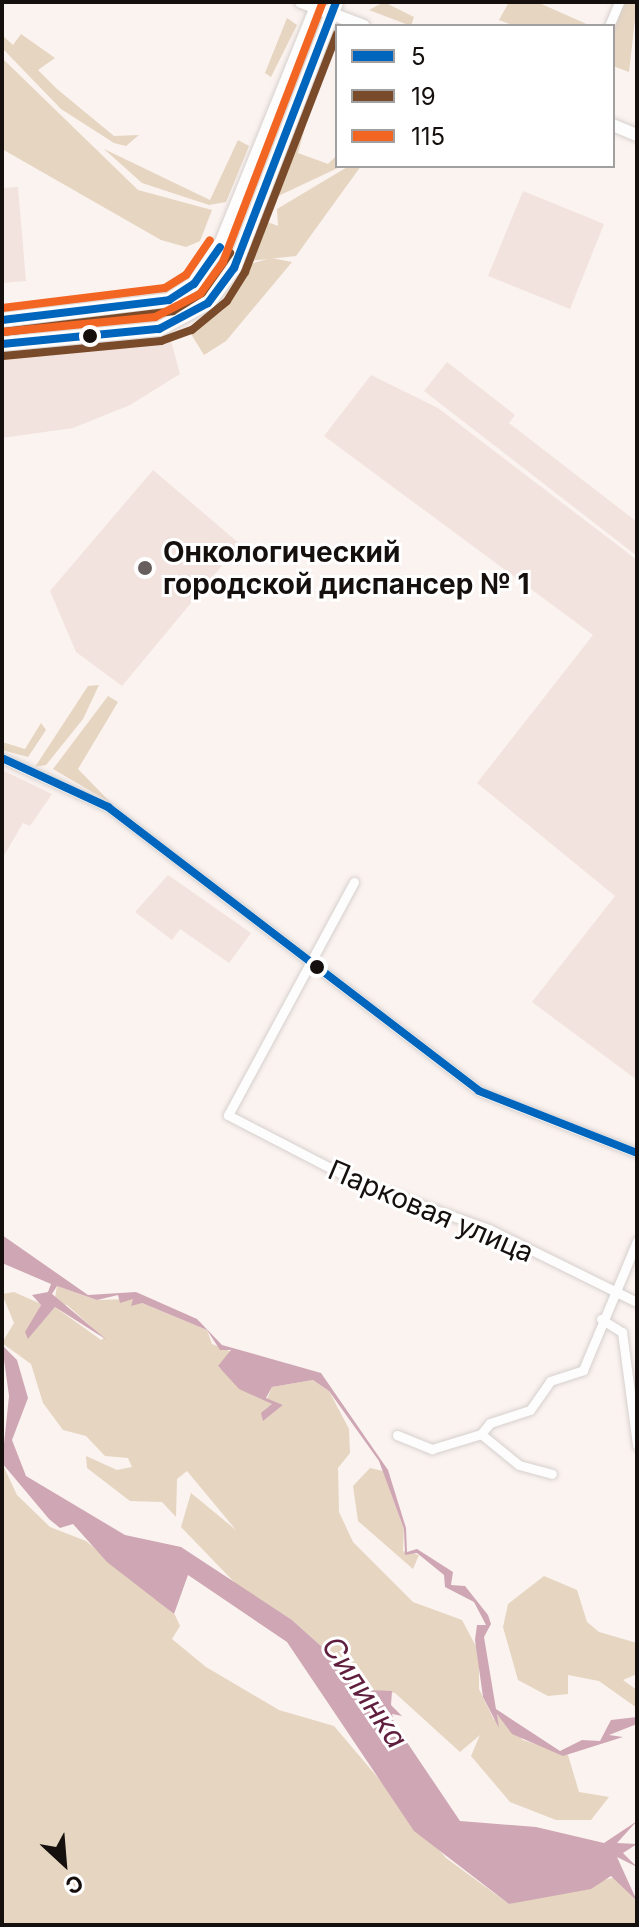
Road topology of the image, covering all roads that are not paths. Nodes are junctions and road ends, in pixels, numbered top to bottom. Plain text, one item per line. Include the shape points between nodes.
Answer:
1 (301, 2) edge
2 (619, 2) edge
3 (318, 5) edge
4 (334, 8) edge
5 (361, 24) edge
6 (610, 24) edge
7 (615, 126) edge
8 (637, 135) edge
9 (2, 320) edge
10 (2, 344) edge
11 (2, 758) edge
12 (354, 882) dead end
13 (306, 964) junction
14 (637, 1153) edge
15 (637, 1241) edge
16 (617, 1290) junction
17 (637, 1302) edge
18 (601, 1319) junction
19 (481, 1434) junction
20 (397, 1435) dead end
21 (637, 1445) edge
22 (552, 1474) dead end

1 - 3 main road
2 - 6 street
3 - 4 main road
3 - 9 main road via 222,242 194,284 169,300
4 - 5 main road
4 - 10 main road via 234,268 208,303 159,329
7 - 8 main road
11 - 13 street via 108,807
12 - 13 street
13 - 14 street via 479,1091
13 - 16 street, Парковая улица via 228,1115 371,1189 458,1216
15 - 16 street
16 - 17 street, Парковая улица
16 - 18 street
18 - 19 street via 583,1370 550,1381 530,1410 490,1423
18 - 21 street via 622,1332
19 - 20 street via 422,1449
19 - 22 street via 519,1465

